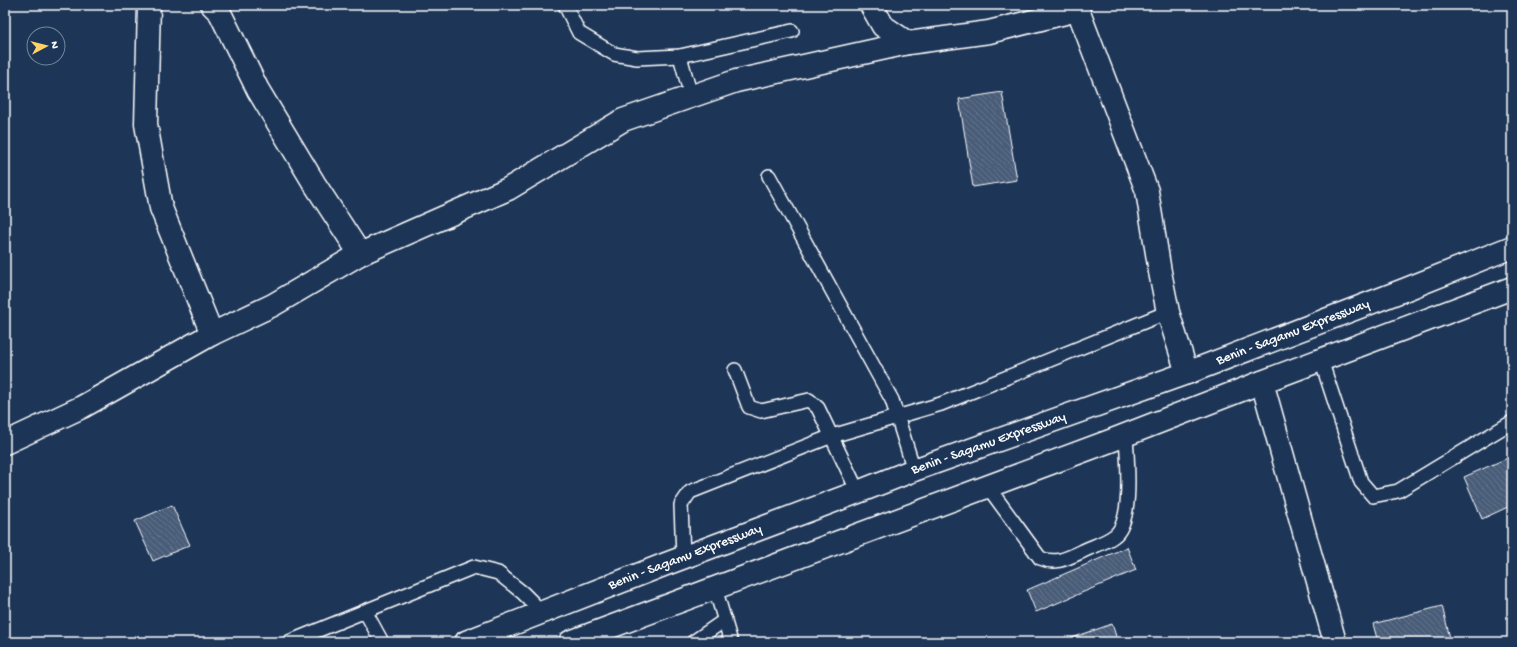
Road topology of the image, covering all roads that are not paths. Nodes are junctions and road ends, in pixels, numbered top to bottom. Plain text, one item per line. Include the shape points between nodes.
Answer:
1 (149, 5) edge
2 (212, 5) edge
3 (565, 5) edge
4 (871, 5) edge
5 (1077, 7) edge
6 (792, 31) dead end
7 (908, 43) junction
8 (680, 56) junction
9 (691, 96) junction
10 (769, 176) dead end
11 (1512, 247) edge
12 (360, 254) junction
13 (1510, 292) edge
14 (1168, 312) junction
15 (212, 334) junction
16 (1322, 360) junction
17 (735, 370) dead end
18 (1187, 373) junction
19 (1262, 382) junction
20 (898, 418) junction
21 (1512, 422) edge
22 (1126, 435) junction
23 (832, 436) junction
24 (5, 443) edge
25 (914, 470) junction
26 (988, 487) junction
27 (858, 492) junction
28 (683, 557) junction
29 (715, 588) junction
30 (365, 611) junction
31 (542, 612) junction
32 (724, 620) junction
33 (289, 642) edge
34 (382, 642) edge
35 (466, 642) edge
36 (570, 642) edge
37 (693, 642) edge
38 (731, 642) edge
39 (1335, 642) edge

1 - 15 main road via 146,124 160,208
2 - 12 main road via 220,13 258,90
3 - 8 lane via 580,32 614,54 636,58
4 - 7 main road via 883,26
5 - 7 main road via 989,32
5 - 14 main road via 1147,191
6 - 8 lane
7 - 9 main road via 736,80
8 - 9 lane
9 - 12 main road via 623,120 508,189
10 - 20 lane via 884,383
11 - 18 main road, Benin - Sagamu Expressway
12 - 15 main road via 273,305
13 - 16 main road
14 - 18 main road
14 - 20 lane via 941,404
15 - 24 main road via 82,407
16 - 19 main road
16 - 21 lane via 1361,482 1373,496 1398,491
17 - 23 lane via 749,407 761,410 809,400 818,408
18 - 25 main road, Benin - Sagamu Expressway
19 - 22 main road
19 - 39 main road
20 - 23 lane
20 - 25 lane
22 - 26 main road
22 - 26 lane via 1128,507 1124,523 1115,536 1063,561 1048,562 1040,558
23 - 27 lane
23 - 28 lane via 690,492 681,505
25 - 27 main road, Benin - Sagamu Expressway
26 - 29 main road
27 - 28 main road, Benin - Sagamu Expressway
28 - 31 main road, Benin - Sagamu Expressway
29 - 32 lane
29 - 36 main road
30 - 31 lane via 474,567 498,573 524,593
30 - 33 lane
30 - 34 lane
31 - 35 main road, Benin - Sagamu Expressway
32 - 37 lane
32 - 38 lane

